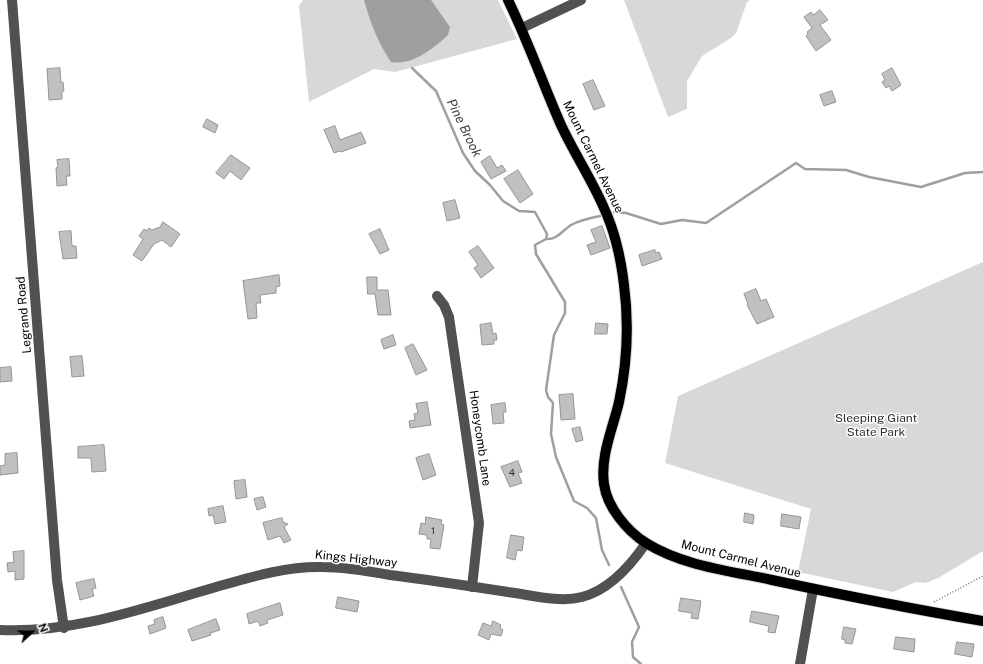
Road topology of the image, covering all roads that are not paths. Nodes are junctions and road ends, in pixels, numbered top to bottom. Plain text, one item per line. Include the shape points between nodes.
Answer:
1 (12, 0) edge
2 (508, 0) edge
3 (581, 0) edge
4 (522, 28) junction
5 (437, 296) dead end
6 (646, 543) junction
7 (472, 587) junction
8 (813, 589) junction
9 (983, 622) edge
10 (64, 628) junction
11 (0, 630) edge
12 (800, 664) edge

1 - 10 street, Legrand Road via 57,580
2 - 4 main road, Mount Carmel Avenue
3 - 4 street
4 - 6 main road, Mount Carmel Avenue via 560,121 605,210 618,250 625,298 625,342 620,396 604,462 604,485 613,509
5 - 7 street, Honeycomb Lane via 449,317 478,516 479,536
6 - 7 street, Kings Highway via 612,580 596,592 582,597 554,598
6 - 8 main road, Mount Carmel Avenue via 702,565
7 - 10 street, Kings Highway via 337,568 298,568 253,576 109,619
8 - 9 main road, Mount Carmel Avenue
8 - 12 street
10 - 11 street, Kings Highway

